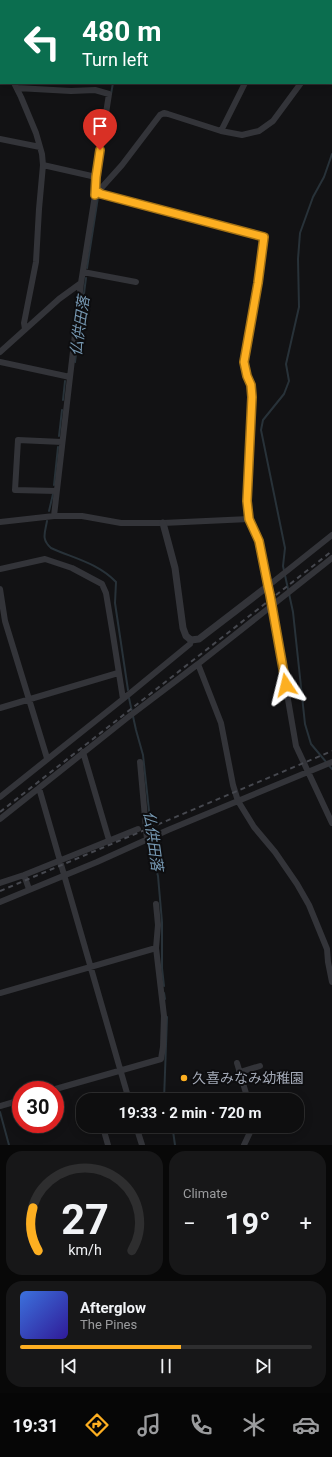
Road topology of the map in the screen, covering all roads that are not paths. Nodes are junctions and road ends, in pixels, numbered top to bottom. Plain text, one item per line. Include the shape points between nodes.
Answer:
1 (96, 84) edge
2 (244, 84) edge
3 (300, 84) edge
4 (15, 86) edge
5 (95, 90) junction
6 (221, 131) junction
7 (0, 139) edge
8 (40, 147) junction
9 (43, 165) junction
10 (96, 177) junction
11 (96, 193) junction
12 (83, 272) junction
13 (136, 282) dead end
14 (81, 283) junction
15 (25, 329) junction
16 (0, 352) edge
17 (0, 362) edge
18 (70, 377) junction
19 (62, 442) junction
20 (56, 491) junction
21 (54, 516) junction
22 (249, 519) junction
23 (0, 522) edge
24 (163, 523) junction
25 (332, 535) edge
26 (332, 558) edge
27 (0, 569) edge
28 (268, 586) junction
29 (0, 589) edge
30 (272, 606) junction
31 (191, 640) junction
32 (198, 664) junction
33 (118, 674) junction
34 (123, 699) junction
35 (29, 700) junction
36 (0, 708) edge
37 (83, 752) junction
38 (47, 758) junction
39 (140, 762) dead end
40 (331, 762) edge
41 (308, 772) junction
42 (39, 788) junction
43 (0, 797) edge
44 (238, 801) junction
45 (0, 819) edge
46 (332, 823) edge
47 (138, 829) dead end
48 (150, 839) junction
49 (109, 840) junction
50 (59, 860) junction
51 (24, 875) junction
52 (63, 875) junction
53 (0, 883) edge
54 (29, 889) junction
55 (0, 902) edge
56 (156, 904) dead end
57 (156, 948) junction
58 (90, 967) junction
59 (332, 982) edge
60 (0, 993) edge
61 (237, 1063) dead end
62 (260, 1066) dead end
63 (120, 1070) junction
64 (240, 1072) junction
65 (64, 1086) edge
66 (127, 1093) edge
67 (246, 1093) edge
68 (12, 1103) edge
69 (0, 1106) edge
70 (105, 1133) edge
71 (138, 1133) edge
72 (250, 1133) edge
73 (108, 1145) edge
74 (142, 1145) edge
75 (244, 1145) edge

1 - 5 street
2 - 6 street
3 - 6 street via 273,121 259,130 242,135
4 - 5 street via 71,91
4 - 8 street
5 - 10 street via 109,94
6 - 11 street via 164,113
7 - 8 street
8 - 9 street
9 - 10 street
9 - 15 street via 36,262
10 - 11 street
11 - 12 street
11 - 22 street via 264,237 244,362 252,397 247,501
12 - 13 street
12 - 14 street
14 - 15 street
14 - 18 street
15 - 16 street
17 - 18 street
18 - 19 street
19 - 20 street
19 - 20 street via 18,440 15,490
20 - 21 street
21 - 23 street
21 - 24 street via 82,516 121,523
22 - 24 street
22 - 28 street via 259,541
24 - 31 street via 175,568 184,628 186,636
25 - 28 street
26 - 30 street
27 - 33 street via 45,559 72,568 102,584 106,593
28 - 30 street
28 - 31 street via 199,639
29 - 35 street via 5,621
30 - 32 street
30 - 41 street via 296,746
31 - 34 street via 190,644
32 - 37 street
32 - 44 street via 221,723
33 - 34 street
33 - 35 street
34 - 38 street
35 - 36 street
35 - 38 street
37 - 42 street
37 - 49 street
38 - 43 street
39 - 48 street
40 - 41 street
41 - 44 street
41 - 46 street
42 - 45 street
42 - 50 street
44 - 48 street
44 - 59 street via 254,828 275,852 309,905 327,949
47 - 49 street
48 - 52 street
49 - 50 street
50 - 51 street
50 - 52 street
51 - 53 street
51 - 54 street
52 - 54 street
52 - 58 street
54 - 55 street
56 - 57 street
57 - 58 street
57 - 63 street via 164,1016 161,1059
58 - 60 street
58 - 63 street
61 - 64 street
62 - 64 street
63 - 65 street
63 - 66 street
64 - 67 street
68 - 69 street
70 - 73 street
71 - 74 street
72 - 75 street

